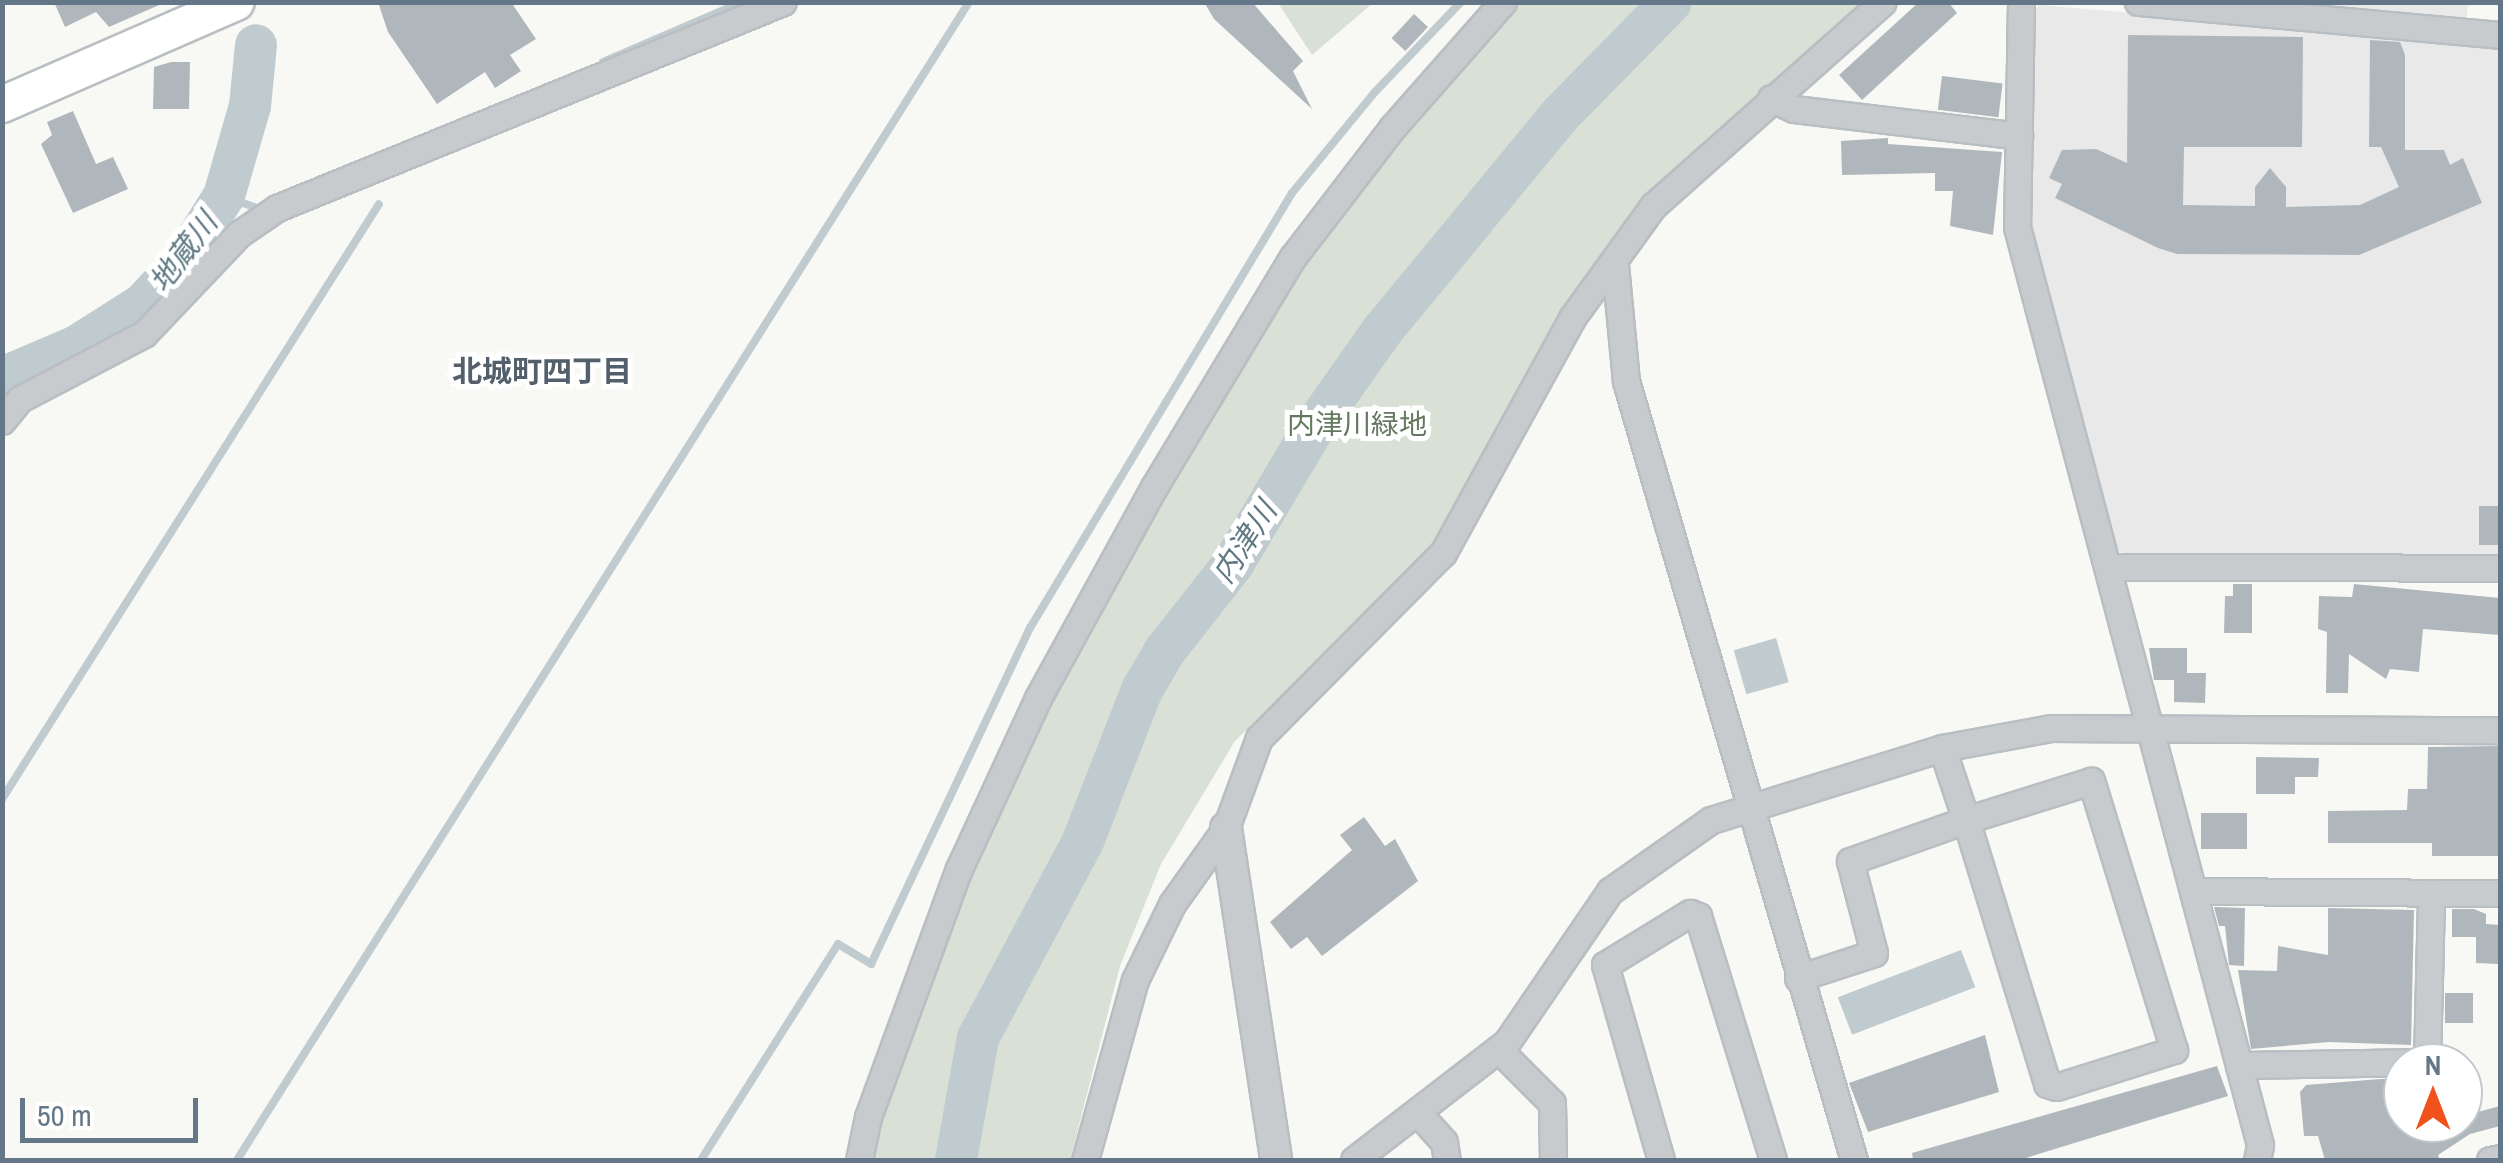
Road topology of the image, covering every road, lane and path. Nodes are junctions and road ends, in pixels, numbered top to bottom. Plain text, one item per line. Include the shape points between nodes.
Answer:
1 (236, 2) edge
2 (784, 2) edge
3 (1504, 2) edge
4 (1883, 2) edge
5 (2021, 2) edge
6 (2138, 2) edge
7 (2194, 4) edge
8 (2500, 35) edge
9 (1771, 98) junction
10 (2, 104) edge
11 (2019, 136) junction
12 (1615, 265) junction
13 (2, 422) edge
14 (2108, 568) junction
15 (2500, 568) edge
16 (2151, 728) junction
17 (2500, 730) edge
18 (1942, 748) junction
19 (1748, 810) junction
20 (1966, 820) junction
21 (1226, 828) junction
22 (2193, 891) junction
23 (2431, 894) junction
24 (2500, 894) edge
25 (1798, 978) junction
26 (1498, 1048) junction
27 (2239, 1065) junction
28 (1417, 1112) junction
29 (2500, 1158) edge
30 (859, 1160) edge
31 (1085, 1160) edge
32 (1276, 1160) edge
33 (1354, 1160) edge
34 (1447, 1160) edge
35 (1554, 1160) edge
36 (1661, 1160) edge
37 (1773, 1160) edge
38 (1854, 1160) edge
39 (2257, 1160) edge
40 (2490, 1160) edge

1 - 10 main road
2 - 13 street via 278,208 239,234 144,334 20,399
3 - 30 street via 1392,128 1293,258 1136,520 1038,698 959,869 868,1117
4 - 9 street
5 - 11 street
6 - 7 street
7 - 8 street
9 - 11 street via 1794,110
9 - 12 street via 1653,206
11 - 14 street via 2017,227
12 - 19 street via 1626,381
12 - 21 street via 1572,318 1442,553 1259,738
14 - 15 street
14 - 16 street
16 - 17 street
16 - 18 street via 2051,728
16 - 22 street
18 - 19 street
18 - 20 street
19 - 25 street
19 - 26 street via 1711,820 1610,891 1565,966
20 - 20 street via 2047,1084 2056,1087 2170,1054 2091,781
20 - 25 street via 1850,861 1874,952
21 - 31 street via 1172,904 1135,980
21 - 32 street
22 - 23 street
22 - 27 street
23 - 24 street
23 - 27 street via 2427,1062
25 - 38 street
26 - 28 street
26 - 35 street via 1552,1102
27 - 39 street via 2260,1145
28 - 33 street
28 - 34 street via 1444,1142
29 - 40 street
36 - 37 street via 1605,965 1690,914 1698,916

